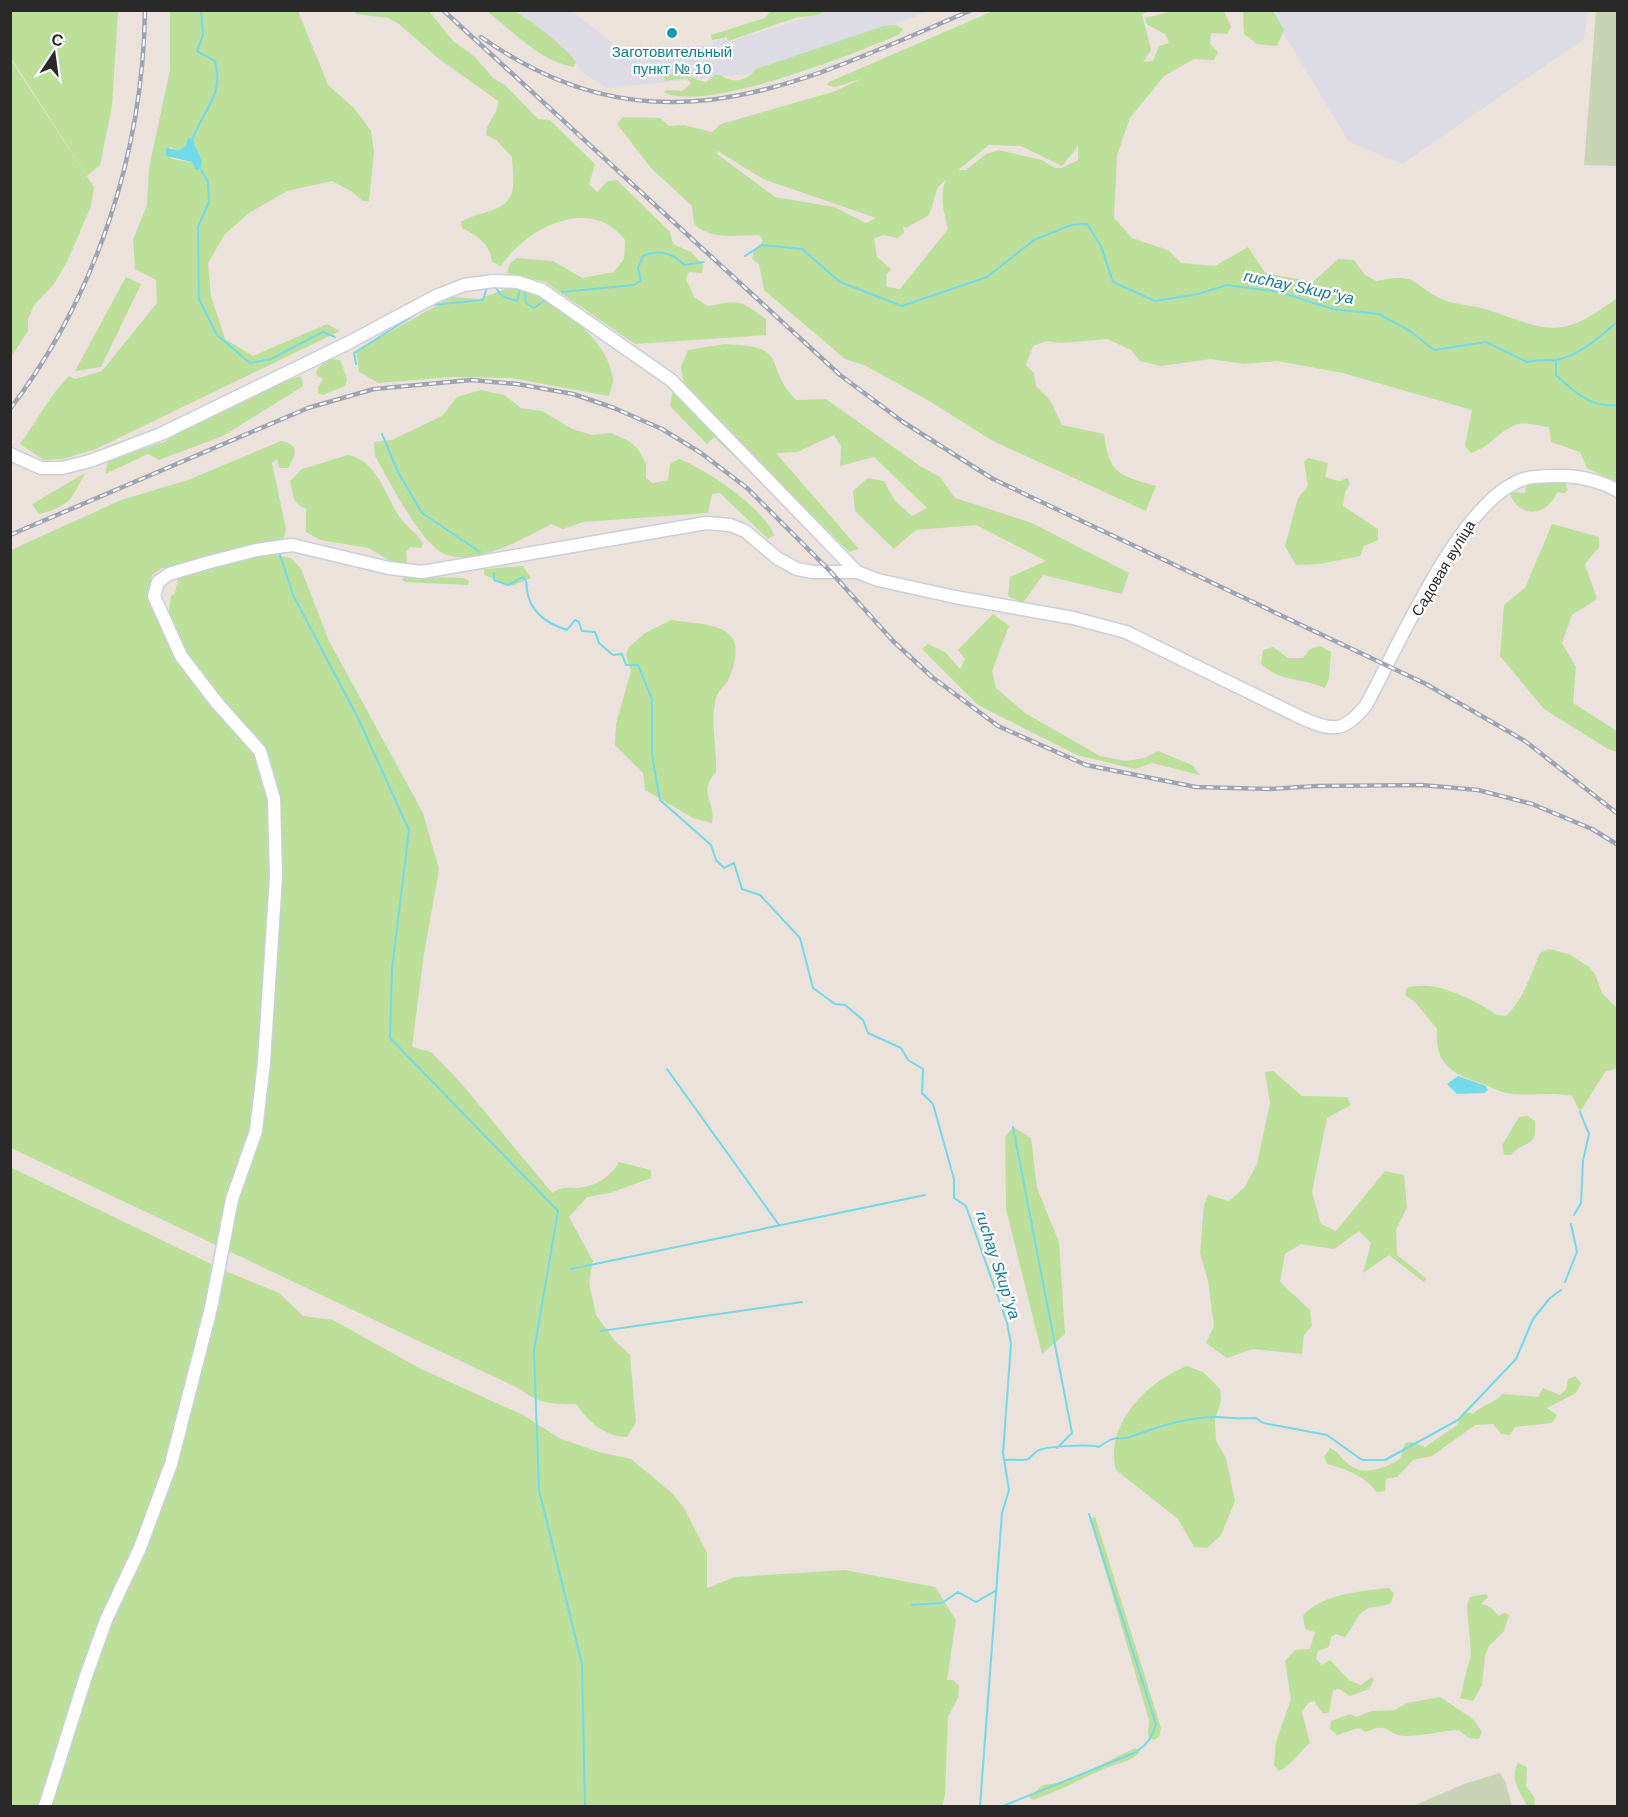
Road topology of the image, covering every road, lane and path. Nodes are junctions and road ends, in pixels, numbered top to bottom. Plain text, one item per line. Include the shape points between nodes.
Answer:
1 (10, 454) edge
2 (1617, 491) edge
3 (857, 572) junction
4 (45, 1806) edge

1 - 3 street via 41,468 62,468 118,452 348,343 436,296 464,285 518,282 542,290 671,380
2 - 3 street, Садовая вуліца via 1595,480 1553,476 1524,479 1499,493 1464,530 1366,705 1344,727 1317,725 1126,632 878,580
3 - 4 street via 797,568 777,558 745,531 706,523 422,572 292,545 206,563 169,574 158,582 154,596 181,656 260,751 274,799 276,876 264,1062 256,1131 232,1199 211,1308 171,1464 140,1548 106,1620

